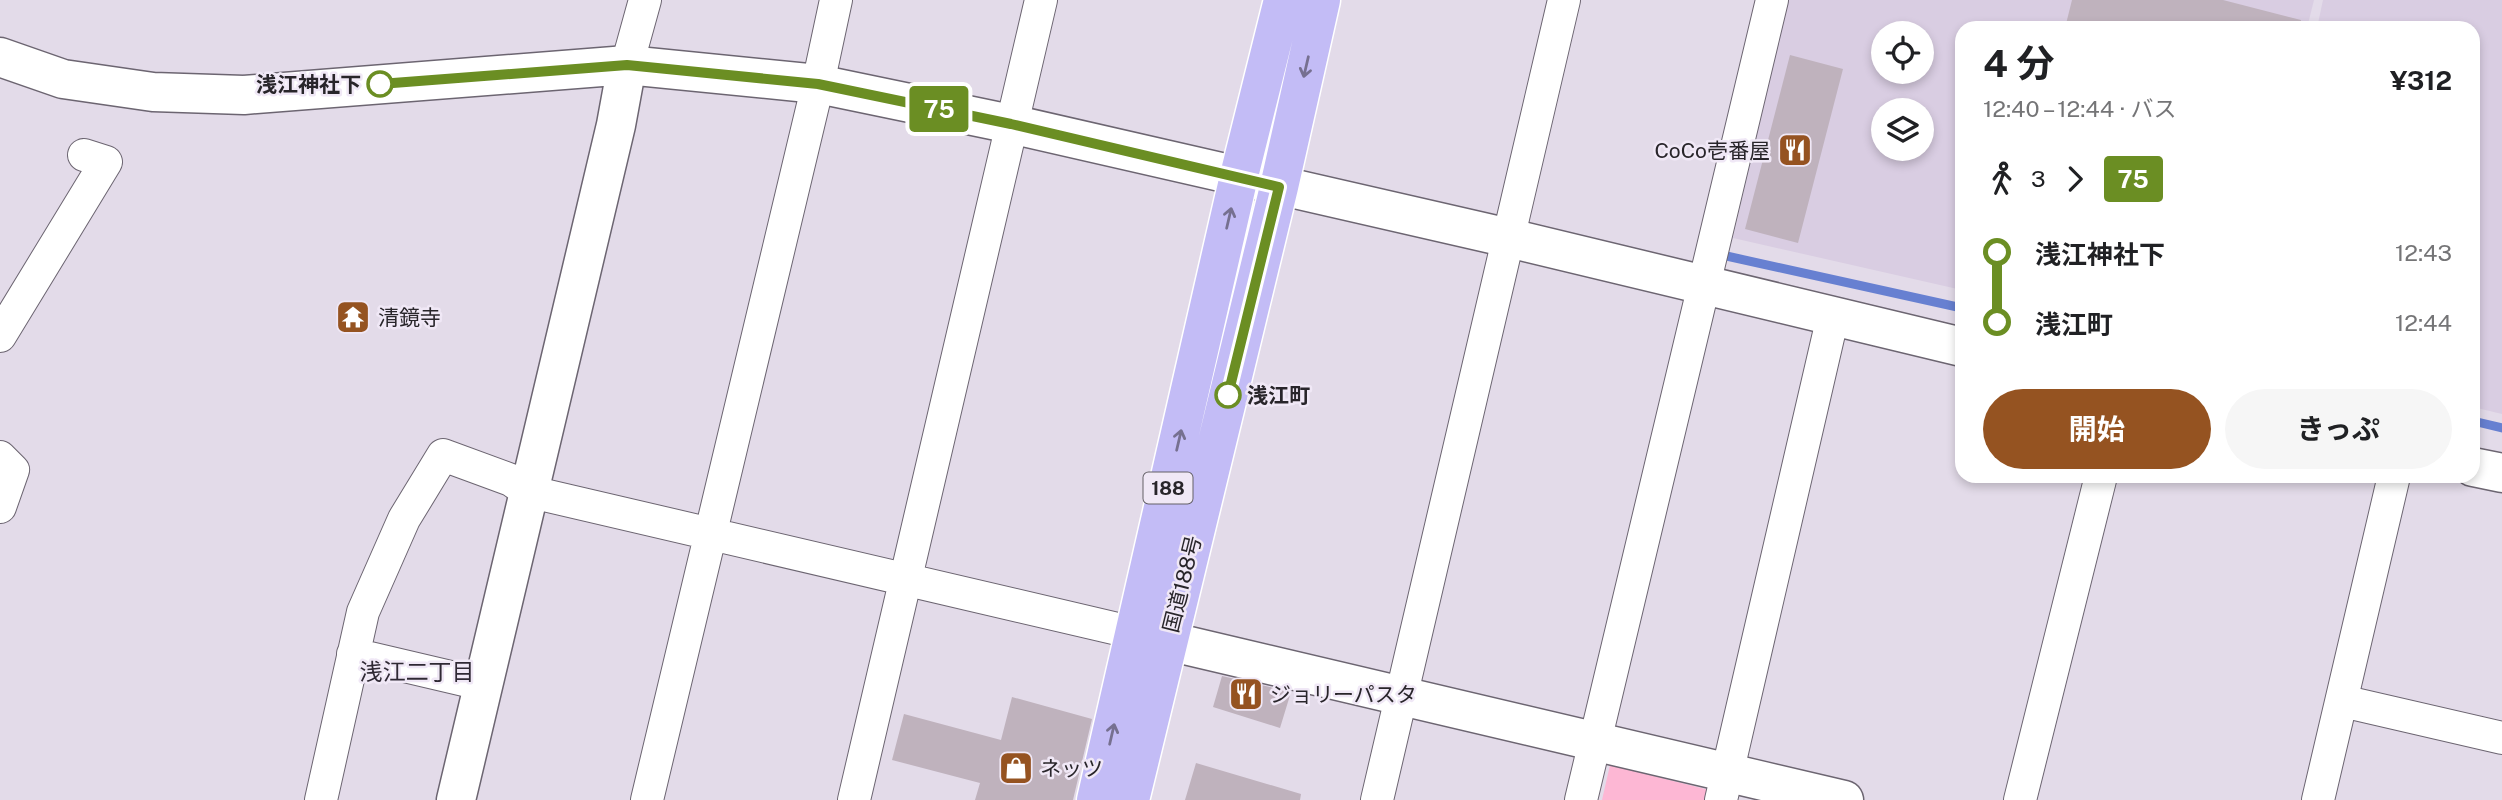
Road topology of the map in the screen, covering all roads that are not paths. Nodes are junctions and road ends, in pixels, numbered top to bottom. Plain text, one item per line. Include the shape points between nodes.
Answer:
1 (645, 0) edge
2 (836, 0) edge
3 (1041, 0) edge
4 (1283, 0) edge
5 (1321, 0) edge
6 (1564, 0) edge
7 (1772, 0) edge
8 (0, 57) edge
9 (627, 65) junction
10 (818, 84) junction
11 (1011, 124) junction
12 (84, 155) dead end
13 (1239, 176) junction
14 (1279, 187) junction
15 (1509, 238) junction
16 (1705, 286) junction
17 (1833, 316) junction
18 (0, 335) edge
19 (1955, 345) edge
20 (0, 457) edge
21 (2480, 468) edge
22 (2502, 473) edge
23 (2099, 483) edge
24 (2392, 483) edge
25 (527, 491) junction
26 (0, 507) edge
27 (710, 533) junction
28 (905, 578) junction
29 (1152, 637) junction
30 (353, 654) junction
31 (485, 685) junction
32 (1402, 696) junction
33 (2342, 701) junction
34 (2502, 738) edge
35 (1595, 741) junction
36 (1724, 786) edge
37 (321, 800) edge
38 (456, 800) edge
39 (647, 800) edge
40 (854, 800) edge
41 (1097, 800) edge
42 (1130, 800) edge
43 (1377, 800) edge
44 (1581, 800) edge
45 (1844, 800) edge
46 (2020, 800) edge
47 (2318, 800) edge

1 - 9 street
2 - 10 street
3 - 11 street
4 - 13 highway, 国道188号 / 188
5 -> 14 highway, 国道188号 / 188
6 - 15 street
7 - 16 street
8 - 9 street via 63,79 153,92 244,95
9 - 10 street
9 - 25 street
10 - 11 street
10 - 27 street
11 - 13 street
11 - 28 street
12 - 18 street via 106,162
13 - 14 street
29 -> 13 highway, 国道188号 / 188
14 - 15 street
14 - 29 highway, 国道188号 / 188
15 - 16 street
15 - 32 street
16 - 17 street
16 - 35 street
17 - 19 street
17 - 36 street
20 - 26 street via 13,470
21 - 22 street
23 - 46 street
24 - 33 street
25 - 27 street
25 - 30 street via 511,480 443,455 404,519 363,612
25 - 31 street
27 - 28 street
27 - 39 street
28 - 29 street
28 - 40 street
29 - 32 street
41 -> 29 highway, 国道188号 / 188
29 - 42 highway, 国道188号 / 188
30 - 31 street
30 - 37 street
31 - 38 street
32 - 35 street
32 - 43 street
33 - 34 street
33 - 47 street
35 - 36 street
35 - 44 street
36 - 45 street

